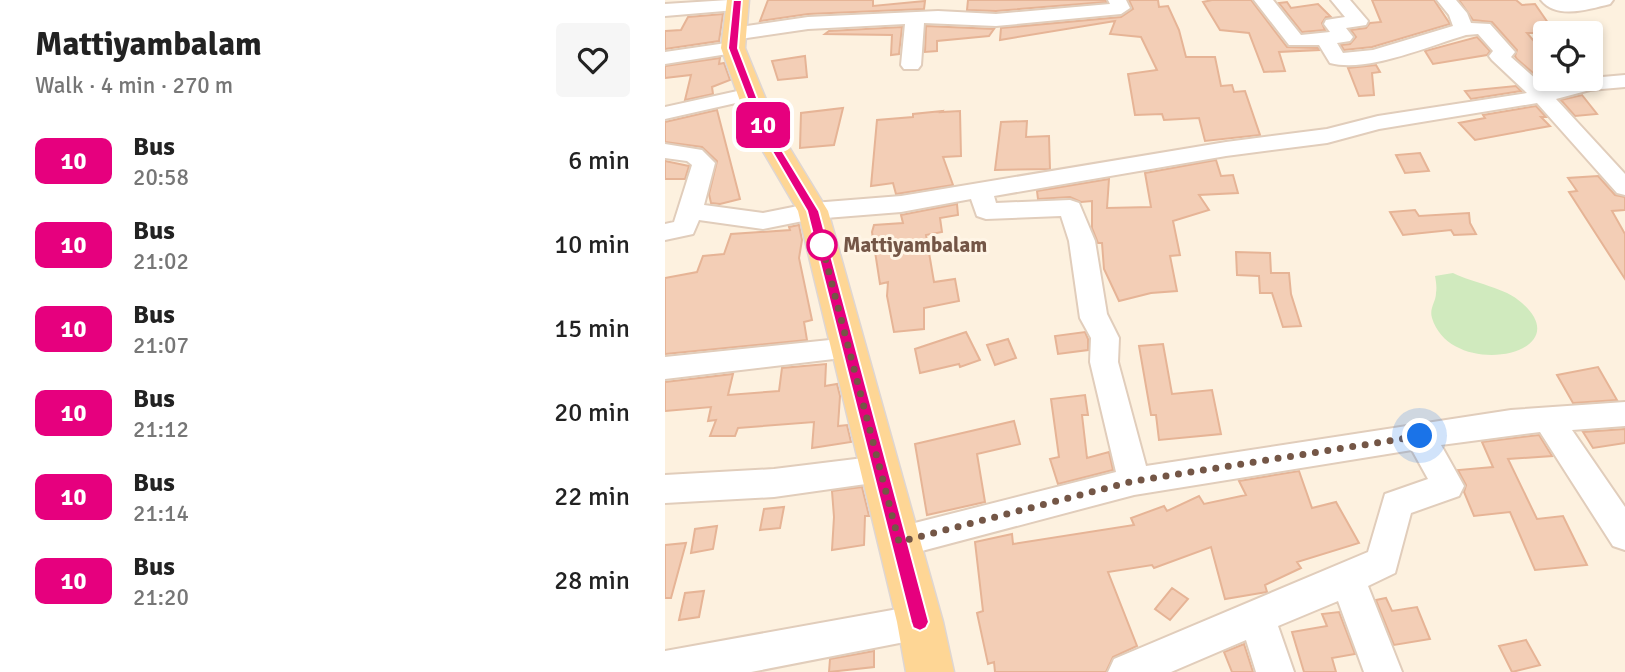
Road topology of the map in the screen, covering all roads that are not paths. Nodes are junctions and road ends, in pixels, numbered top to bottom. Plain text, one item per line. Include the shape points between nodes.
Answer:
1 (966, 0) edge
2 (1117, 0) edge
3 (1263, 0) edge
4 (1340, 0) edge
5 (1446, 0) edge
6 (1551, 0) edge
7 (1612, 2) edge
8 (1063, 7) edge
9 (665, 10) edge
10 (915, 18) junction
11 (968, 19) junction
12 (735, 22) edge
13 (1464, 29) junction
14 (1325, 39) junction
15 (665, 58) edge
16 (911, 65) dead end
17 (1625, 81) edge
18 (751, 94) junction
19 (1542, 96) junction
20 (665, 113) edge
21 (665, 151) edge
22 (1625, 188) edge
23 (981, 189) junction
24 (691, 211) junction
25 (813, 211) junction
26 (665, 232) edge
27 (849, 349) junction
28 (665, 368) edge
29 (1625, 414) edge
30 (1548, 419) junction
31 (1420, 436) junction
32 (880, 469) junction
33 (1134, 481) junction
34 (665, 489) edge
35 (1625, 535) edge
36 (899, 542) junction
37 (1347, 579) junction
38 (1256, 616) junction
39 (920, 622) junction
40 (1144, 669) edge
41 (665, 670) edge
42 (930, 672) edge
43 (1275, 672) edge
44 (1384, 672) edge

1 - 11 street
2 - 8 street via 1121,8
3 - 14 street via 1296,41
4 - 14 street via 1359,21 1333,24 1343,37
5 - 13 street
6 - 7 street via 1562,7
8 - 11 street via 996,20
9 - 12 street
10 - 11 street
10 - 12 street
10 - 16 street
12 - 15 street
12 - 18 main road
13 - 14 street via 1351,59 1337,59
13 - 19 street via 1483,27 1505,52 1499,56
17 - 19 street
18 - 20 street
18 - 25 main road via 764,129
19 - 22 street
19 - 23 street via 1327,136
21 - 24 street via 694,155 704,163
23 - 25 street via 901,204
23 - 33 street via 986,211 1070,208 1082,241 1094,318 1102,324 1104,362
24 - 25 street via 763,221
24 - 26 street via 684,228
25 - 27 main road
27 - 28 street
27 - 32 main road
29 - 30 street
30 - 31 street
30 - 35 street
31 - 33 street
31 - 37 street via 1448,486 1397,504 1383,562
32 - 34 street via 774,483
32 - 36 main road
33 - 36 street
36 - 39 main road
37 - 38 street
37 - 44 street
38 - 40 street
38 - 43 street
39 - 41 street
39 - 42 main road

